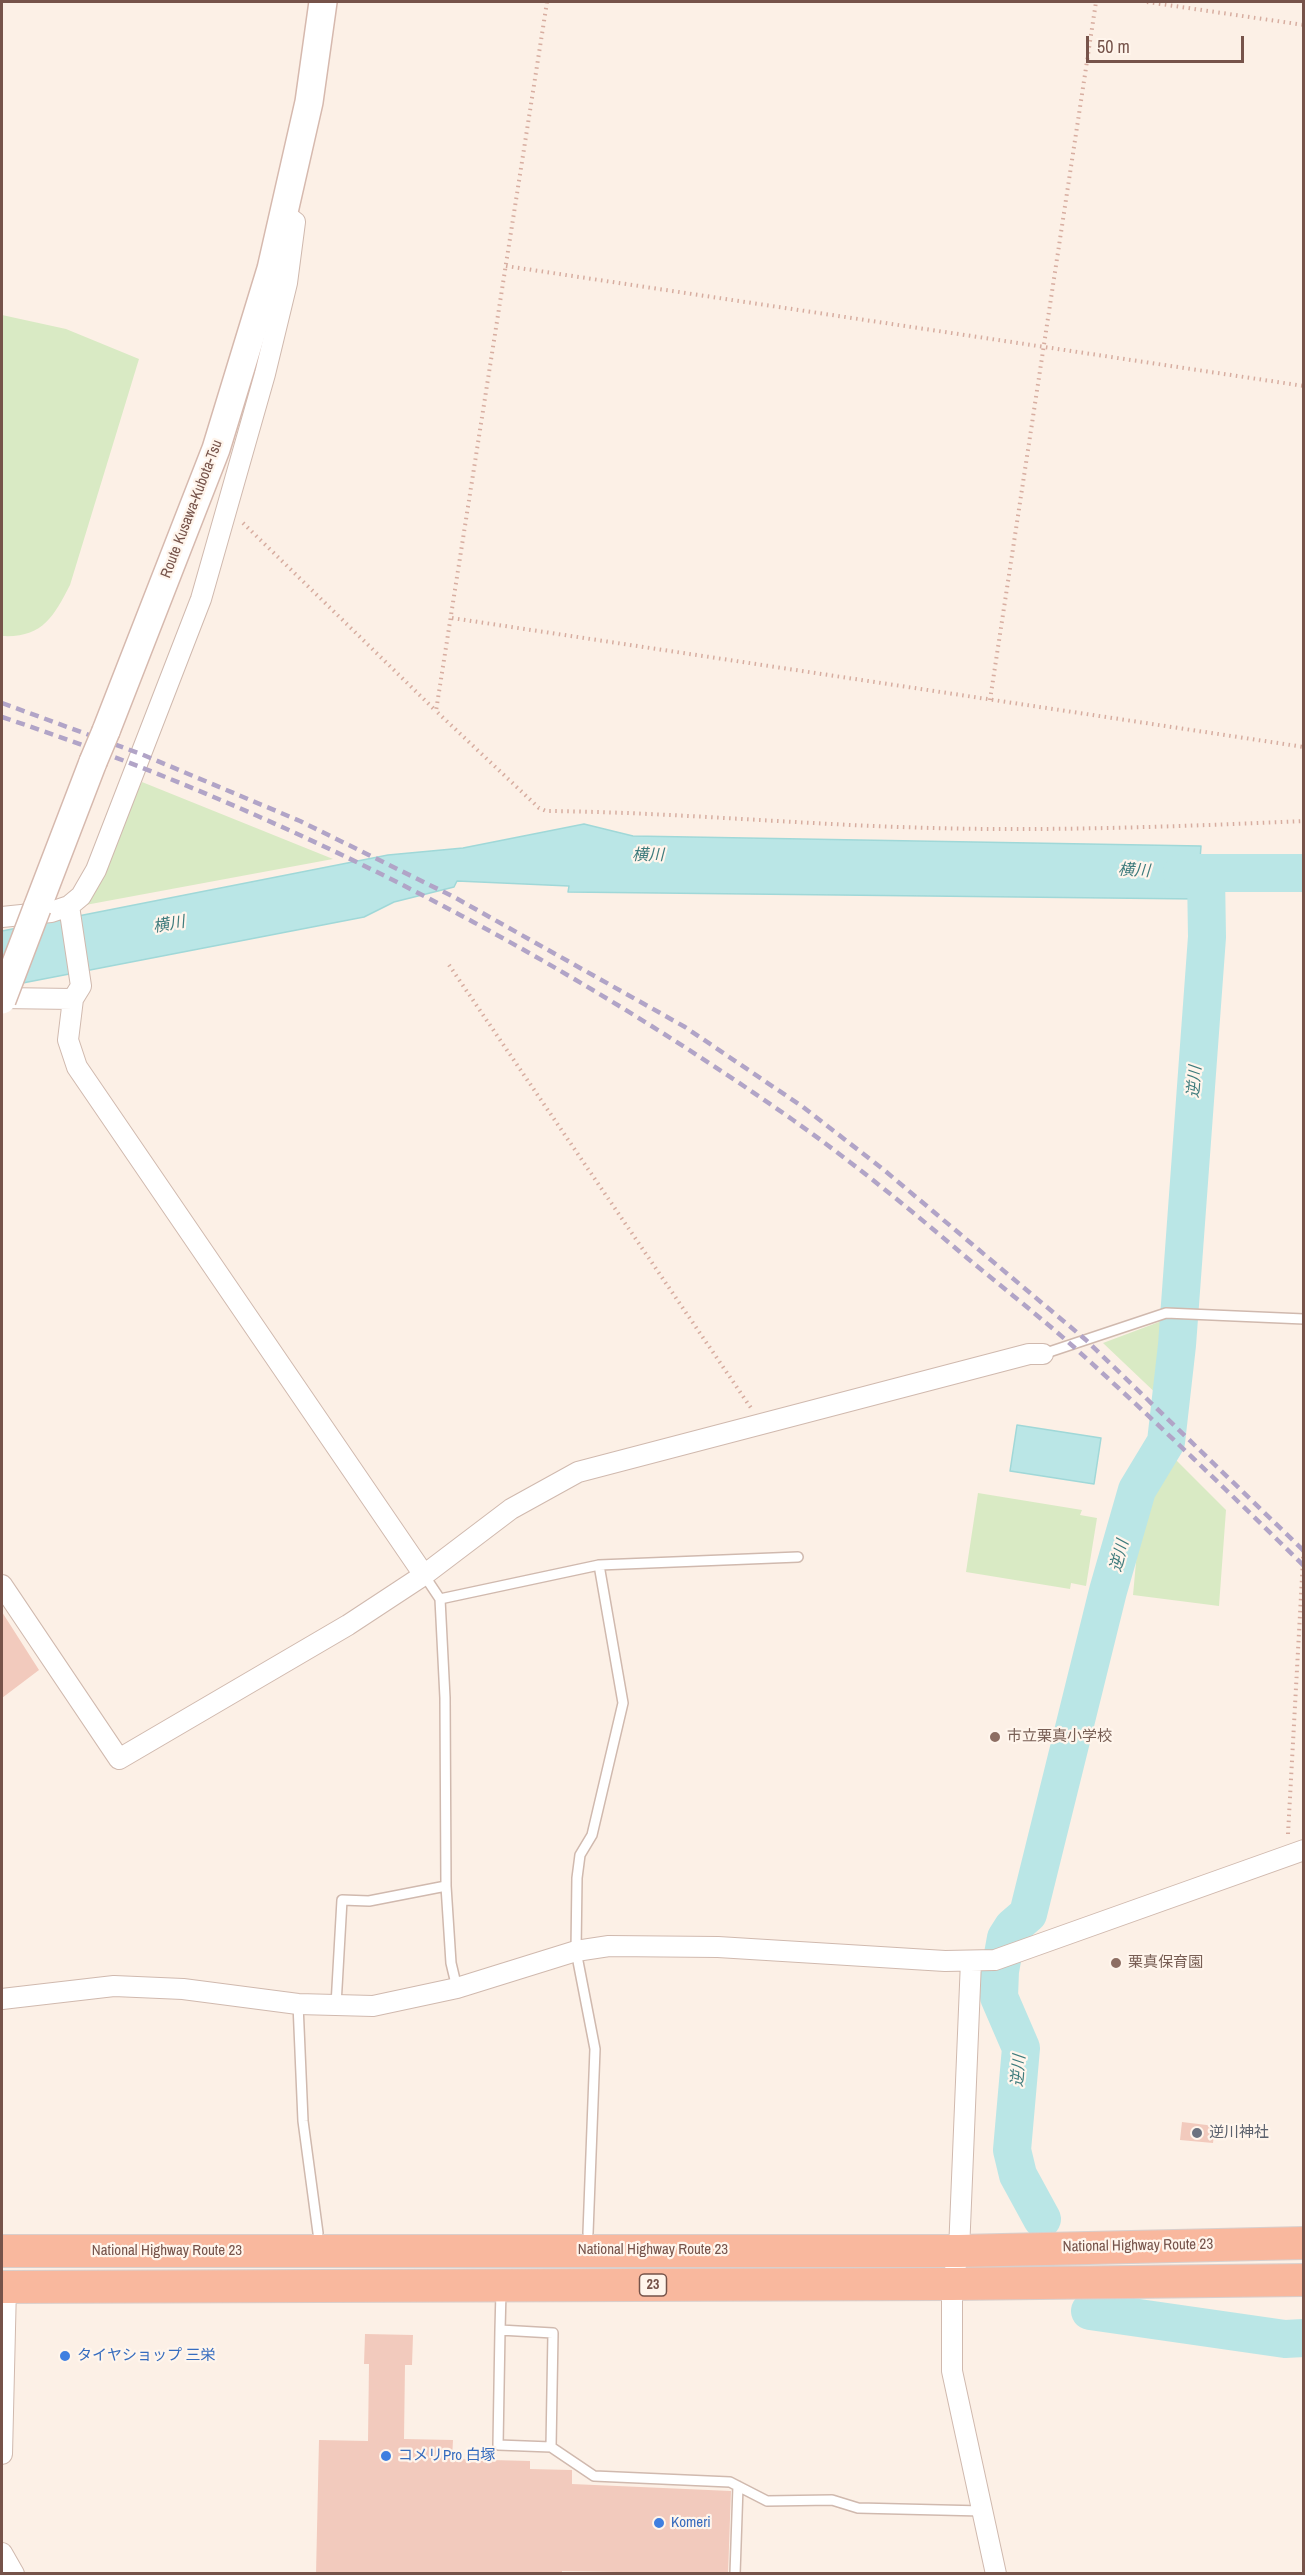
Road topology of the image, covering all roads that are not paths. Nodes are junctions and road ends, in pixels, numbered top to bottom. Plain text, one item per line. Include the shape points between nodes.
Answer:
1 (323, 2) edge
2 (283, 213) junction
3 (69, 910) junction
4 (2, 917) edge
5 (77, 993) junction
6 (2, 999) edge
7 (1304, 1319) edge
8 (1043, 1354) joint
9 (798, 1557) dead end
10 (599, 1565) junction
11 (424, 1575) junction
12 (2, 1585) edge
13 (440, 1599) junction
14 (1295, 1853) edge
15 (446, 1886) junction
16 (576, 1951) junction
17 (970, 1961) junction
18 (457, 1988) junction
19 (2, 1999) edge
20 (298, 2004) junction
21 (336, 2006) junction
22 (318, 2232) dead end
23 (588, 2234) dead end
24 (1304, 2243) edge
25 (2, 2251) edge
26 (959, 2251) junction
27 (1304, 2280) edge
28 (952, 2284) junction
29 (501, 2285) junction
30 (4, 2287) edge
31 (500, 2330) junction
32 (550, 2447) junction
33 (2, 2454) edge
34 (738, 2486) junction
35 (982, 2511) junction
36 (2, 2553) edge
37 (14, 2574) edge
38 (735, 2574) edge
39 (996, 2574) edge

1 - 2 main road, Route Kusawa-Kubota-Tsu via 309,102
2 - 3 street via 296,222 287,283 201,599 96,870
2 - 6 main road, Route Kusawa-Kubota-Tsu, bridge via 271,269 216,448
3 - 4 street
3 - 5 street
5 - 6 street
5 - 11 street via 68,1040 77,1067
7 - 8 lane via 1166,1313
8 - 11 street via 1029,1354 578,1472 511,1509
9 - 10 lane
10 - 13 lane
10 - 16 lane via 623,1703 592,1835 580,1855
11 - 12 street via 348,1625 119,1759
11 - 13 lane
13 - 15 lane
14 - 17 street via 1015,1955
15 - 18 lane via 451,1963
15 - 21 lane via 369,1901 342,1900
16 - 17 street via 609,1946 718,1947
16 - 18 street
16 - 23 lane via 596,2049
17 - 26 street
18 - 21 street via 373,2006
19 - 20 street via 114,1986 183,1989
20 - 21 street
20 - 22 lane via 303,2121
24 - 26 highway, National Highway Route 23
25 - 26 highway, National Highway Route 23
26 - 28 street
27 - 28 highway, 23
28 - 29 highway, 23
28 - 35 street via 952,2371
29 - 30 highway, 23
29 - 31 lane
30 - 33 street
31 - 32 lane via 498,2445
31 - 32 lane via 553,2333
32 - 34 lane via 594,2476 730,2482
34 - 35 lane via 767,2501 832,2500 858,2508
34 - 38 lane
35 - 39 street
36 - 37 street

